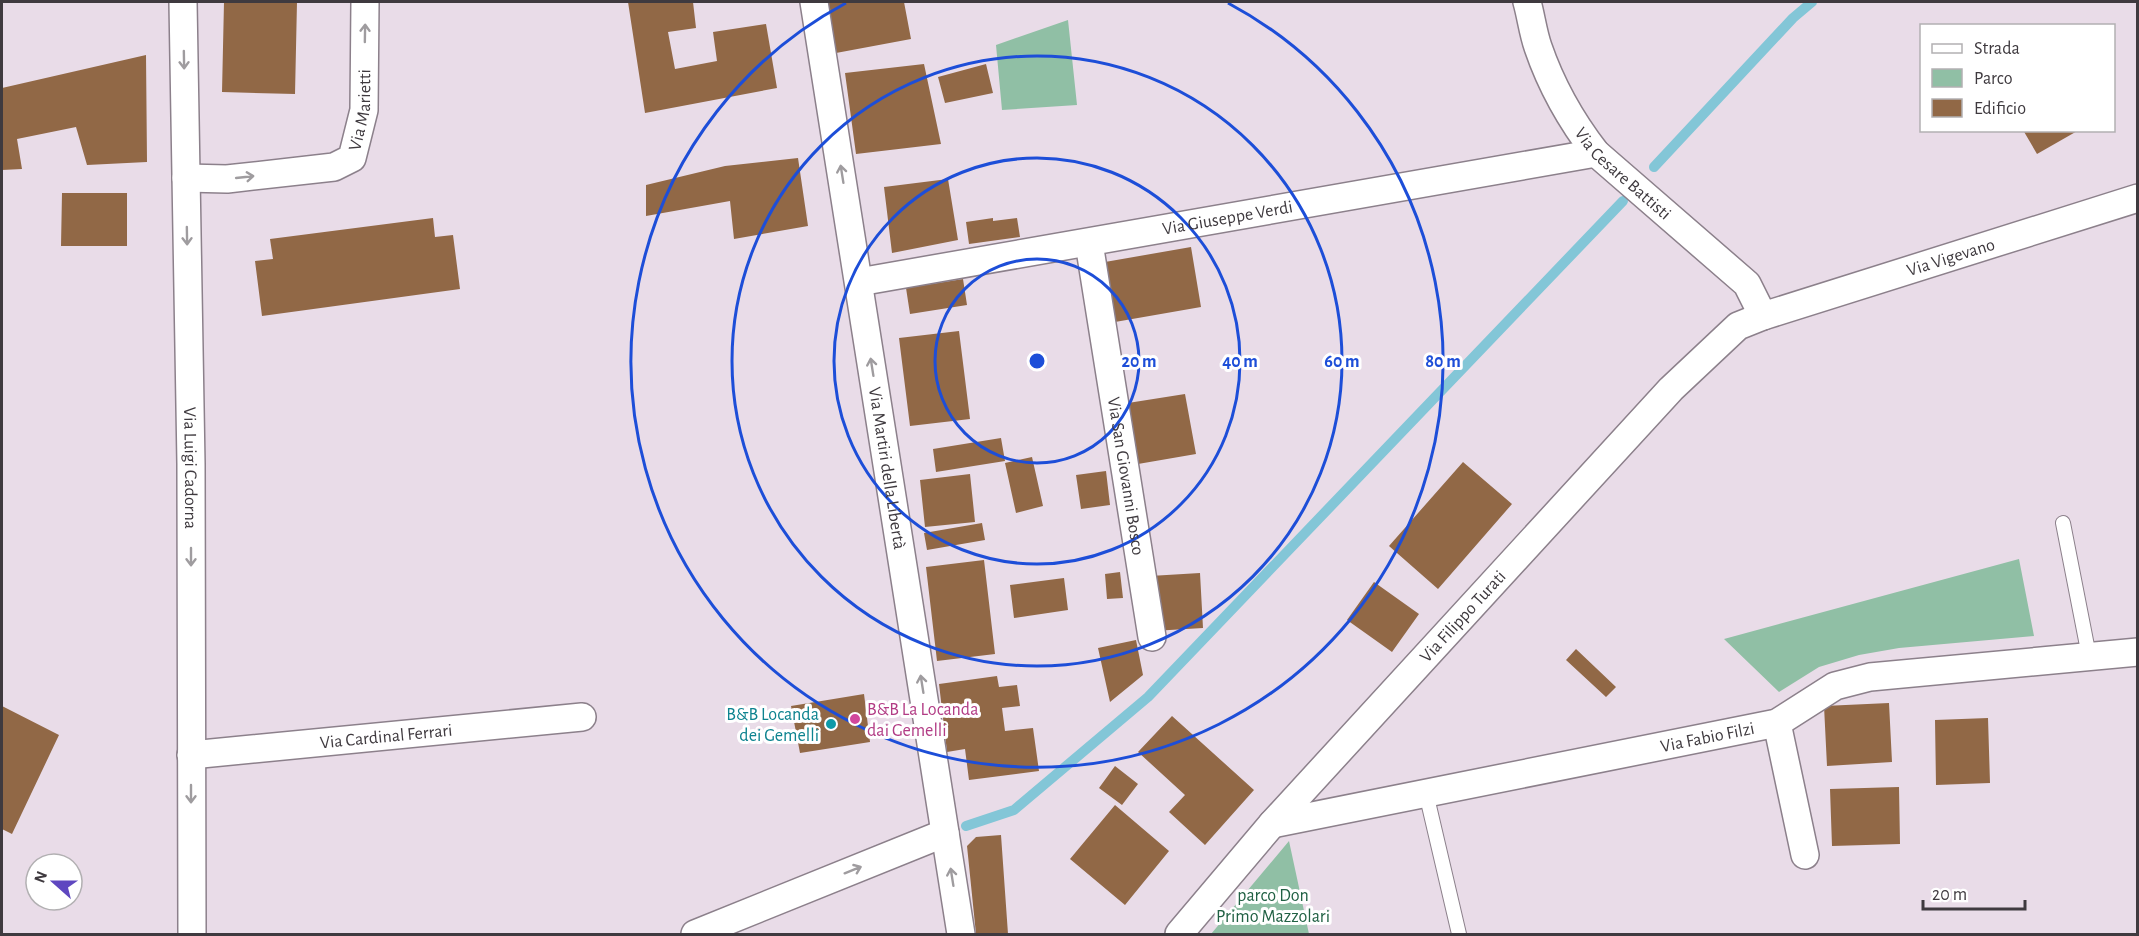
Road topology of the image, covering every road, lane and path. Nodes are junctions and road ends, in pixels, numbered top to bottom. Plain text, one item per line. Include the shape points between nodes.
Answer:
1 (183, 2) edge
2 (365, 2) edge
3 (814, 2) edge
4 (1527, 2) edge
5 (1596, 153) junction
6 (186, 178) junction
7 (2138, 198) edge
8 (1089, 243) junction
9 (859, 282) junction
10 (1763, 316) junction
11 (2063, 523) dead end
12 (1152, 637) dead end
13 (2138, 652) edge
14 (2089, 656) junction
15 (582, 717) dead end
16 (1777, 723) junction
17 (191, 755) junction
18 (1426, 793) junction
19 (1272, 824) junction
20 (945, 833) junction
21 (1805, 855) dead end
22 (192, 934) edge
23 (695, 934) edge
24 (961, 934) edge
25 (1179, 934) edge
26 (1459, 934) edge

1 -> 6 street, Via Luigi Cadorna
6 -> 2 street, Via Marietti via 227,179 334,167 352,158 364,110
9 -> 3 street, Via Martiri della Libertà
4 - 5 street, Via Cesare Battisti via 1538,46 1556,89 1577,129
5 - 8 street, Via Giuseppe Verdi
5 - 10 street, Via Cesare Battisti via 1747,284
6 -> 17 street, Via Luigi Cadorna
7 - 10 street, Via Vigevano
8 - 9 street, Via Giuseppe Verdi
8 - 12 street, Via San Giovanni Bosco
20 -> 9 street, Via Martiri della Libertà
10 - 19 street, Via Filippo Turati via 1738,326 1671,388
11 - 14 lane
13 - 14 street, Via Fabio Filzi
14 - 16 street, Via Fabio Filzi via 1870,677 1835,686
15 - 17 street, Via Cardinal Ferrari
16 - 18 street, Via Fabio Filzi
16 - 21 street
17 -> 22 street, Via Luigi Cadorna
18 - 19 street, Via Fabio Filzi
18 - 26 lane
19 - 25 street, Via Filippo Turati
23 -> 20 street
24 -> 20 street, Via Martiri della Libertà

